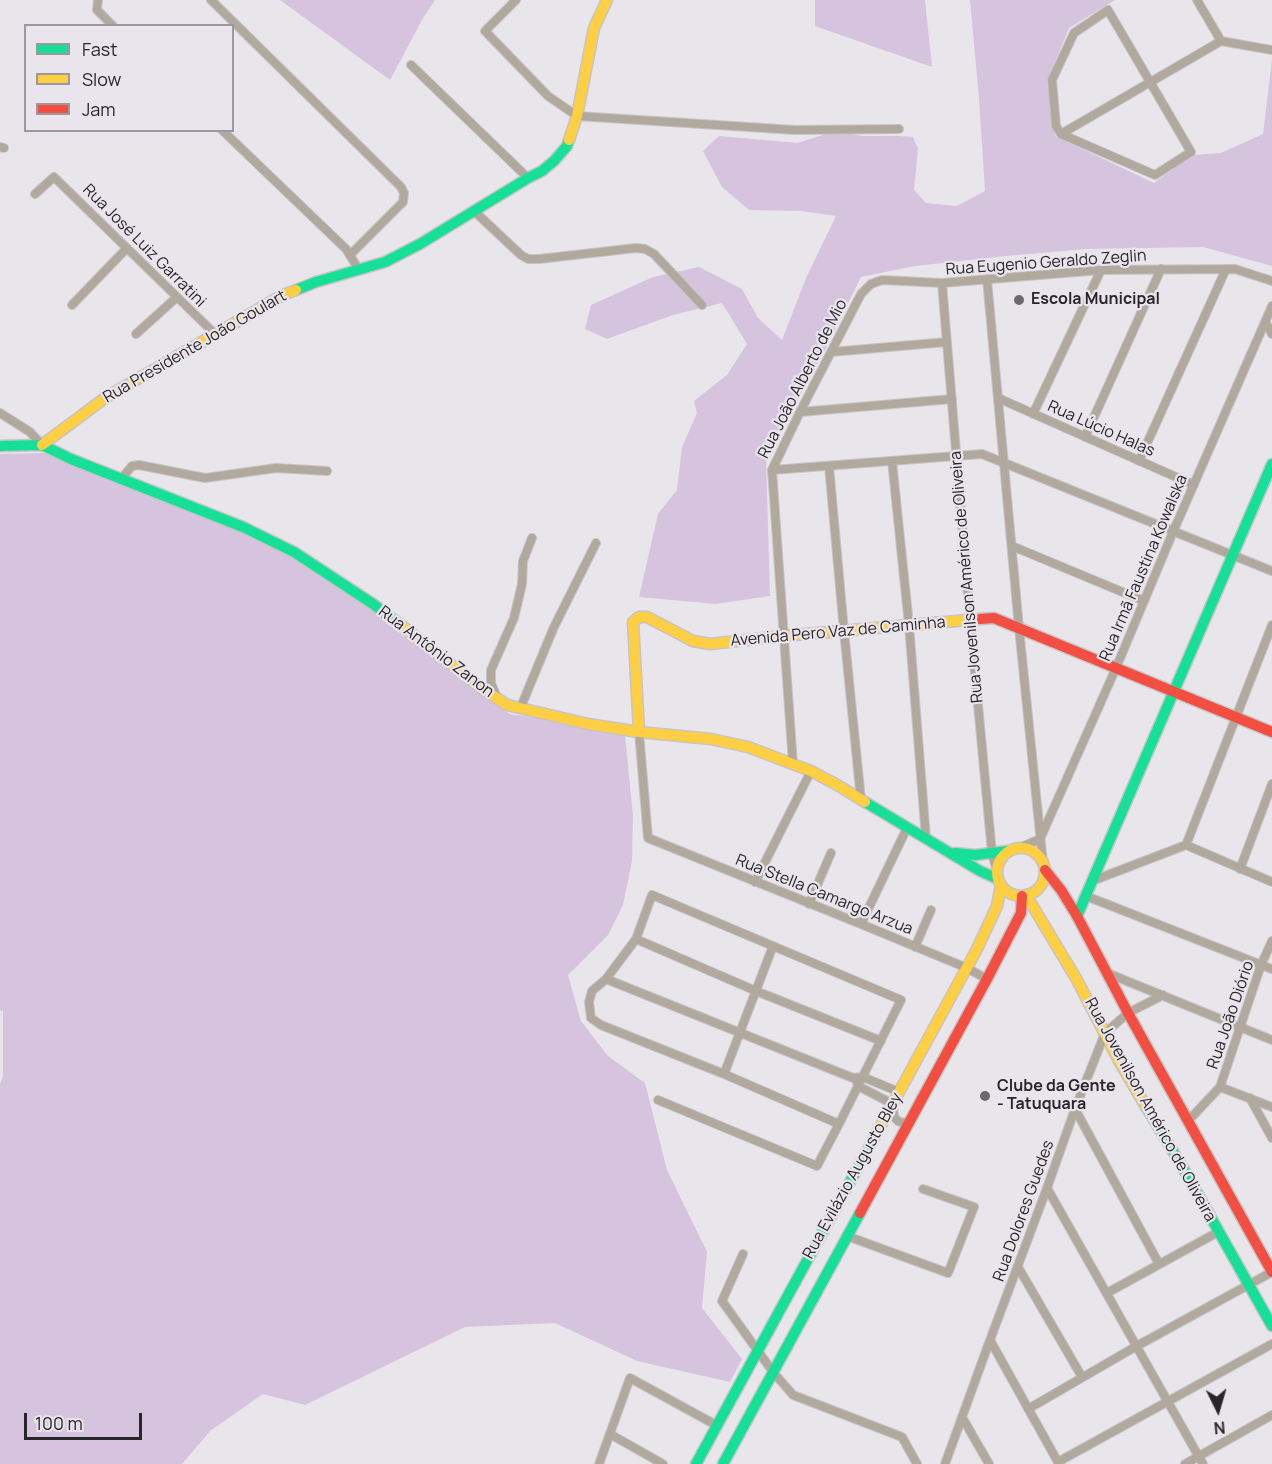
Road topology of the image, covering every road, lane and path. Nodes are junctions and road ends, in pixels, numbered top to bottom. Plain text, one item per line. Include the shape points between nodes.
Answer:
1 (98, 0) edge
2 (211, 0) edge
3 (516, 0) edge
4 (606, 0) edge
5 (1197, 0) edge
6 (111, 24) edge
7 (1221, 41) junction
8 (1272, 50) edge
9 (411, 65) dead end
10 (1150, 82) junction
11 (577, 116) junction
12 (899, 129) dead end
13 (224, 132) edge
14 (1061, 134) junction
15 (528, 178) junction
16 (36, 194) dead end
17 (474, 211) junction
18 (127, 248) junction
19 (350, 255) junction
20 (1161, 269) junction
21 (1226, 269) junction
22 (359, 270) junction
23 (1101, 270) junction
24 (987, 279) junction
25 (1272, 281) edge
26 (942, 283) junction
27 (861, 294) joint
28 (177, 297) junction
29 (72, 305) dead end
30 (702, 305) dead end
31 (1272, 306) edge
32 (1266, 323) junction
33 (136, 334) dead end
34 (215, 334) junction
35 (1272, 334) edge
36 (947, 342) junction
37 (831, 352) junction
38 (998, 398) junction
39 (952, 399) junction
40 (800, 412) junction
41 (0, 413) edge
42 (1034, 414) junction
43 (1085, 437) junction
44 (42, 445) junction
45 (0, 446) edge
46 (956, 456) junction
47 (892, 461) junction
48 (1139, 461) junction
49 (1004, 462) junction
50 (1272, 464) edge
51 (829, 466) junction
52 (772, 470) junction
53 (327, 471) dead end
54 (121, 479) junction
55 (1194, 485) junction
56 (1173, 532) junction
57 (531, 538) dead end
58 (596, 543) dead end
59 (1012, 546) junction
60 (1232, 556) junction
61 (1272, 571) edge
62 (1144, 602) junction
63 (970, 620) junction
64 (909, 625) junction
65 (1272, 625) edge
66 (1019, 628) junction
67 (844, 631) junction
68 (783, 636) junction
69 (1116, 668) junction
70 (1174, 692) junction
71 (498, 699) junction
72 (520, 709) junction
73 (1235, 718) junction
74 (639, 732) junction
75 (1272, 732) edge
76 (794, 764) junction
77 (810, 771) junction
78 (1272, 784) edge
79 (861, 800) junction
80 (907, 828) junction
81 (926, 838) junction
82 (1040, 839) junction
83 (1186, 845) junction
84 (1014, 849) junction
85 (949, 852) junction
86 (831, 853) dead end
87 (992, 853) junction
88 (1044, 867) junction
89 (1240, 869) junction
90 (998, 878) junction
91 (1092, 881) junction
92 (755, 882) junction
93 (1272, 882) edge
94 (1024, 895) junction
95 (1086, 896) junction
96 (809, 904) junction
97 (931, 910) dead end
98 (1036, 912) junction
99 (1021, 913) junction
100 (1077, 916) junction
101 (861, 924) junction
102 (636, 939) junction
103 (1272, 941) edge
104 (773, 946) junction
105 (915, 947) junction
106 (1261, 965) junction
107 (967, 968) junction
108 (1272, 969) edge
109 (1107, 973) junction
110 (606, 979) junction
111 (987, 979) junction
112 (756, 990) junction
113 (1163, 995) junction
114 (1128, 1013) junction
115 (1240, 1028) junction
116 (740, 1032) junction
117 (1105, 1033) junction
118 (1272, 1040) edge
119 (881, 1041) junction
120 (723, 1074) junction
121 (863, 1077) junction
122 (853, 1078) junction
123 (858, 1086) junction
124 (1220, 1087) junction
125 (900, 1092) junction
126 (1250, 1098) junction
127 (658, 1100) dead end
128 (893, 1104) junction
129 (1272, 1107) edge
130 (1075, 1109) junction
131 (910, 1121) junction
132 (1188, 1121) junction
133 (839, 1124) junction
134 (1272, 1138) edge
135 (1047, 1188) junction
136 (922, 1189) dead end
137 (1218, 1232) junction
138 (847, 1236) junction
139 (743, 1254) dead end
140 (1159, 1264) junction
141 (1018, 1267) junction
142 (1272, 1272) edge
143 (1248, 1285) junction
144 (1107, 1293) junction
145 (1272, 1326) edge
146 (990, 1340) junction
147 (1272, 1344) edge
148 (1136, 1347) junction
149 (757, 1350) junction
150 (773, 1372) junction
151 (1082, 1377) junction
152 (1168, 1401) junction
153 (1028, 1409) junction
154 (1272, 1415) edge
155 (962, 1417) junction
156 (716, 1425) junction
157 (610, 1434) junction
158 (1200, 1460) edge
159 (1058, 1463) edge
160 (599, 1464) edge
161 (663, 1464) edge
162 (696, 1464) edge
163 (723, 1464) edge
164 (917, 1464) edge
165 (945, 1464) edge
166 (989, 1464) edge
167 (1185, 1464) edge

1 - 6 street via 97,10
2 - 19 street via 401,187 403,202
3 - 11 street via 485,31 548,96
4 - 11 main road, Rua Presidente João Goulart via 594,28
5 - 7 street
7 - 8 street
7 - 10 street
9 - 15 street
10 - 14 street
10 - 14 street via 1191,152 1155,175
10 - 14 street via 1108,10 1074,33 1052,80 1056,126
11 - 12 street via 795,130
11 - 15 main road, Rua Presidente João Goulart via 567,146 542,171
13 - 19 street
15 - 17 main road, Rua Presidente João Goulart
16 - 18 street, Rua José Luiz Garratini via 54,177
17 - 22 main road, Rua Presidente João Goulart via 385,262
17 - 30 street via 528,259 645,249
18 - 28 street, Rua José Luiz Garratini
18 - 29 street
19 - 22 street
20 - 21 street, Rua Eugenio Geraldo Zeglin
20 - 23 street, Rua Eugenio Geraldo Zeglin
20 - 43 street
21 - 25 street, Rua Eugenio Geraldo Zeglin
21 - 48 street
22 - 34 main road, Rua Presidente João Goulart via 283,295
23 - 24 street, Rua Eugenio Geraldo Zeglin
23 - 42 street
24 - 26 street, Rua Eugenio Geraldo Zeglin
24 - 38 street
26 - 27 street, Rua Eugenio Geraldo Zeglin via 882,280
26 - 36 street, Rua Jovenilson Américo de Oliveira
27 - 37 street, Rua João Alberto de Mio
28 - 33 street
28 - 34 street, Rua José Luiz Garratini
31 - 32 street, Rua Irmã Faustina Kowalska
32 - 35 street
32 - 55 street, Rua Irmã Faustina Kowalska
34 - 44 main road, Rua Presidente João Goulart via 105,398
36 - 37 street
36 - 39 street, Rua Jovenilson Américo de Oliveira
37 - 40 street, Rua João Alberto de Mio
38 - 42 street, Rua Lúcio Halas
38 - 49 street
39 - 40 street
39 - 46 street, Rua Jovenilson Américo de Oliveira
40 - 52 street, Rua João Alberto de Mio
41 - 44 street via 30,432
42 - 43 street, Rua Lúcio Halas
43 - 48 street, Rua Lúcio Halas
44 - 45 main road, Rua Antônio Zanon
44 - 54 main road, Rua Antônio Zanon
46 - 47 street
46 - 49 street via 982,454
46 - 63 street, Rua Jovenilson Américo de Oliveira
47 - 51 street
47 - 64 street
48 - 55 street, Rua Lúcio Halas
49 - 56 street
49 - 59 street
50 - 60 main road
51 - 52 street
51 - 67 street
52 - 68 street, Rua João Alberto de Mio
53 - 54 street via 276,468 205,478 140,465 132,466
54 - 71 main road, Rua Antônio Zanon via 243,527 294,552 373,604
55 - 56 street, Rua Irmã Faustina Kowalska
56 - 60 street
56 - 62 street, Rua Irmã Faustina Kowalska
57 - 71 street via 523,561 514,618 491,670 491,683
58 - 72 street via 554,627
59 - 62 street
59 - 66 street
60 - 61 street
60 - 70 main road
62 - 69 street, Rua Irmã Faustina Kowalska
63 - 64 main road, Avenida Pero Vaz de Caminha
63 - 66 main road, Avenida Pero Vaz de Caminha via 994,618
63 - 87 street, Rua Jovenilson Américo de Oliveira
64 - 67 main road, Avenida Pero Vaz de Caminha
64 - 81 street
65 - 73 street
66 - 69 main road, Avenida Pero Vaz de Caminha
66 - 82 street
67 - 68 main road, Avenida Pero Vaz de Caminha
67 - 79 street
68 - 74 main road, Avenida Pero Vaz de Caminha via 710,644 693,641 647,617 639,617 633,622
68 - 76 street, Rua João Alberto de Mio
69 - 70 main road, Avenida Pero Vaz de Caminha
69 - 82 street, Rua Irmã Faustina Kowalska
70 - 73 main road, Avenida Pero Vaz de Caminha
70 - 91 main road
71 - 72 main road, Rua Antônio Zanon
72 - 74 main road, Rua Antônio Zanon
73 - 75 main road, Avenida Pero Vaz de Caminha
73 - 83 street
74 - 76 main road, Rua Antônio Zanon via 711,739 748,747
74 - 92 street, Rua Stella Camargo Arzua via 648,838
76 - 77 main road, Rua Antônio Zanon
77 - 79 main road, Rua Antônio Zanon
77 - 92 street
78 - 89 street
79 - 80 main road, Rua Antônio Zanon
80 - 81 main road, Rua Antônio Zanon
80 - 101 street
81 - 85 main road, Rua Antônio Zanon
82 - 84 street
82 - 88 street
83 - 89 street
83 - 91 street
84 - 87 main road, Rua Antônio Zanon
84 - 88 main road via 1034,852
84 - 90 main road via 998,863
85 - 87 main road, Rua Antônio Zanon
85 - 90 main road, Rua Antônio Zanon
86 - 96 street
87 - 90 street, Rua Jovenilson Américo de Oliveira
88 - 94 main road via 1042,883
88 - 100 main road, Rua Jovenilson Américo de Oliveira
89 - 93 street
90 - 94 main road via 1010,893
90 - 107 main road, Rua Evilázio Augusto Bley via 996,906
91 - 95 main road
92 - 96 street, Rua Stella Camargo Arzua
94 - 98 main road, Rua Jovenilson Américo de Oliveira
94 - 99 main road, Rua Evilázio Augusto Bley
95 - 100 main road
95 - 106 street
96 - 101 street, Rua Stella Camargo Arzua
97 - 105 street
98 - 99 main road
98 - 117 main road, Rua Jovenilson Américo de Oliveira
99 - 111 main road, Rua Evilázio Augusto Bley
100 - 109 main road, Rua Jovenilson Américo de Oliveira
101 - 105 street, Rua Stella Camargo Arzua
102 - 104 street via 652,895
102 - 110 street
102 - 112 street
103 - 106 street, Rua João Diório
104 - 112 street
104 - 119 street via 902,1000
105 - 107 street, Rua Stella Camargo Arzua
106 - 108 street
106 - 115 street, Rua João Diório
107 - 111 street, Rua Stella Camargo Arzua
107 - 125 main road, Rua Evilázio Augusto Bley
109 - 113 street
109 - 114 main road, Rua Jovenilson Américo de Oliveira
110 - 116 street
110 - 120 street via 592,991 591,1018
111 - 131 main road, Rua Evilázio Augusto Bley
112 - 116 street
112 - 119 street
113 - 114 street, Rua Dolores Guedes
113 - 115 street
114 - 117 street, Rua Dolores Guedes
114 - 132 main road, Rua Jovenilson Américo de Oliveira
115 - 118 street
115 - 124 street, Rua João Diório
116 - 120 street
116 - 122 street
117 - 130 street, Rua Dolores Guedes
117 - 137 main road, Rua Jovenilson Américo de Oliveira
119 - 121 street
120 - 133 street
121 - 122 street
121 - 123 street
121 - 125 street
122 - 123 street
123 - 128 street
123 - 133 street
124 - 126 street
124 - 132 street, Rua João Diório
125 - 128 main road, Rua Evilázio Augusto Bley
126 - 129 street
126 - 134 street
127 - 133 street via 817,1166
128 - 131 street via 894,1117 903,1123
128 - 149 main road, Rua Evilázio Augusto Bley
130 - 135 street, Rua Dolores Guedes
130 - 140 street
131 - 138 main road, Rua Evilázio Augusto Bley
132 - 142 main road, Rua Jovenilson Américo de Oliveira
135 - 141 street, Rua Dolores Guedes
135 - 144 street
136 - 138 street via 974,1207 948,1273
137 - 140 street
137 - 143 main road, Rua Jovenilson Américo de Oliveira
138 - 150 main road, Rua Evilázio Augusto Bley
139 - 149 street via 722,1301
140 - 144 street
141 - 146 street, Rua Dolores Guedes
141 - 151 street
142 - 143 street
143 - 145 main road, Rua Jovenilson Américo de Oliveira
143 - 148 street
144 - 148 street
146 - 153 street
146 - 155 street, Rua Dolores Guedes
147 - 152 street
148 - 151 street
148 - 152 street
149 - 150 street
149 - 156 main road, Rua Evilázio Augusto Bley
150 - 163 main road, Rua Evilázio Augusto Bley
150 - 164 street via 793,1395 902,1437
151 - 153 street
152 - 158 street
152 - 159 street
153 - 159 street
154 - 158 street
155 - 165 street, Rua Dolores Guedes
155 - 166 street
156 - 157 street via 630,1378
156 - 162 main road, Rua Evilázio Augusto Bley
157 - 160 street
157 - 161 street
158 - 167 street

